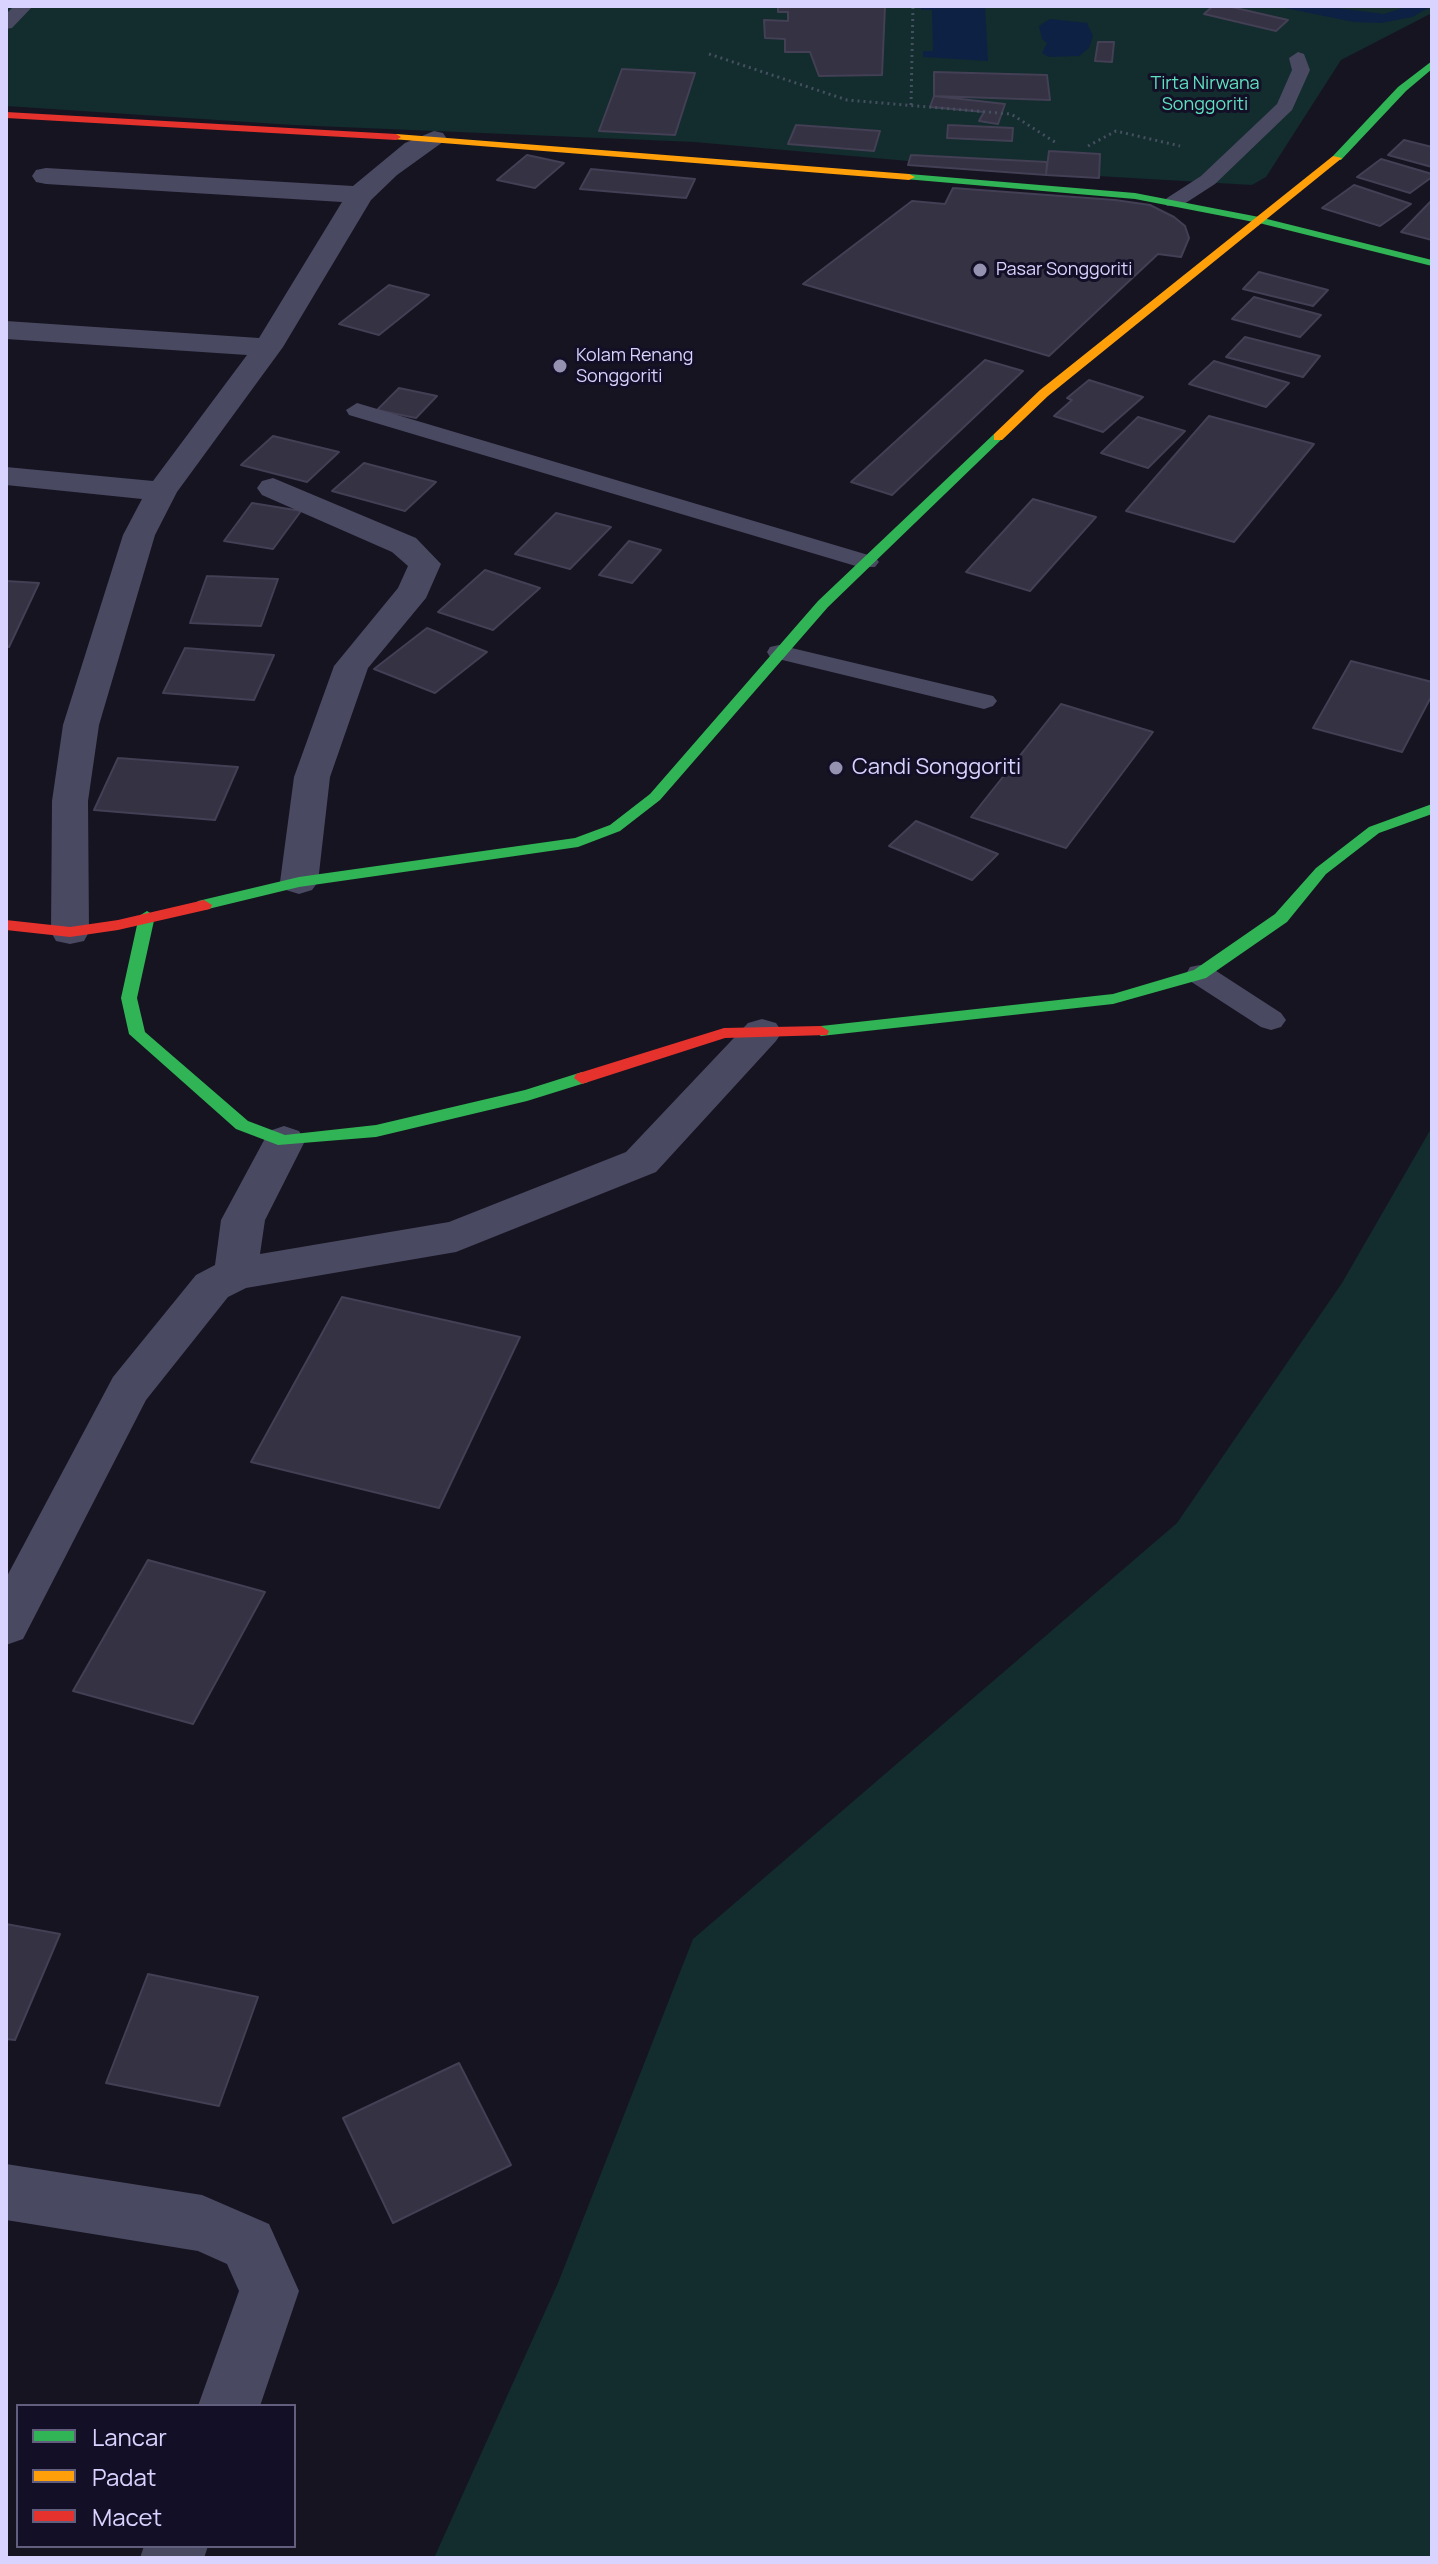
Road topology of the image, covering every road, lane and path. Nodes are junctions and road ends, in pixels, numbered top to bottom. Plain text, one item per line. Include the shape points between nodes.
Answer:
1 (24, 6) edge
2 (913, 6) edge
3 (6, 24) edge
4 (709, 54) dead end
5 (1298, 58) dead end
6 (1432, 64) edge
7 (911, 105) junction
8 (6, 115) edge
9 (434, 139) junction
10 (1072, 145) dead end
11 (1088, 146) dead end
12 (1232, 159) junction
13 (46, 176) dead end
14 (360, 195) junction
15 (1174, 202) junction
16 (1259, 220) junction
17 (1432, 263) edge
18 (6, 330) edge
19 (268, 347) junction
20 (357, 410) dead end
21 (6, 476) edge
22 (273, 488) dead end
23 (162, 491) junction
24 (867, 562) junction
25 (779, 652) junction
26 (984, 701) dead end
27 (1432, 809) edge
28 (299, 882) junction
29 (147, 916) junction
30 (6, 925) edge
31 (70, 932) junction
32 (1200, 974) junction
33 (1271, 1020) dead end
34 (762, 1032) junction
35 (284, 1141) junction
36 (236, 1274) junction
37 (6, 1625) edge
38 (6, 2192) edge
39 (230, 2404) edge

1 - 3 lane
2 - 7 path
4 - 7 path via 847,100
5 - 12 lane via 1301,70 1285,106
6 - 16 street via 1349,149
7 - 10 path via 1011,114 1057,144
8 - 9 street
9 - 14 street via 387,169
9 - 15 street
11 - 12 path via 1116,131
12 - 15 lane
13 - 14 street
14 - 19 street
15 - 16 street
16 - 17 street
16 - 24 street via 1044,393
18 - 19 street
19 - 23 street
20 - 24 lane
21 - 23 street
22 - 28 street via 404,545 425,564 414,591 351,666 312,777
23 - 31 street via 139,535 81,725 70,801
24 - 25 street
25 - 26 lane
25 - 28 street via 655,797 615,828 538,849
27 - 32 street via 1374,830 1321,871 1281,918
28 - 29 street
29 - 31 street
29 - 35 street via 129,998 137,1034 242,1125
30 - 31 street
32 - 33 lane
32 - 34 street via 1113,999 845,1030
34 - 35 street via 724,1033 527,1095 376,1131
34 - 36 street via 641,1162 456,1236
35 - 36 street via 243,1220
36 - 37 street via 212,1286 129,1389
38 - 39 street via 202,2223 248,2244 269,2291

